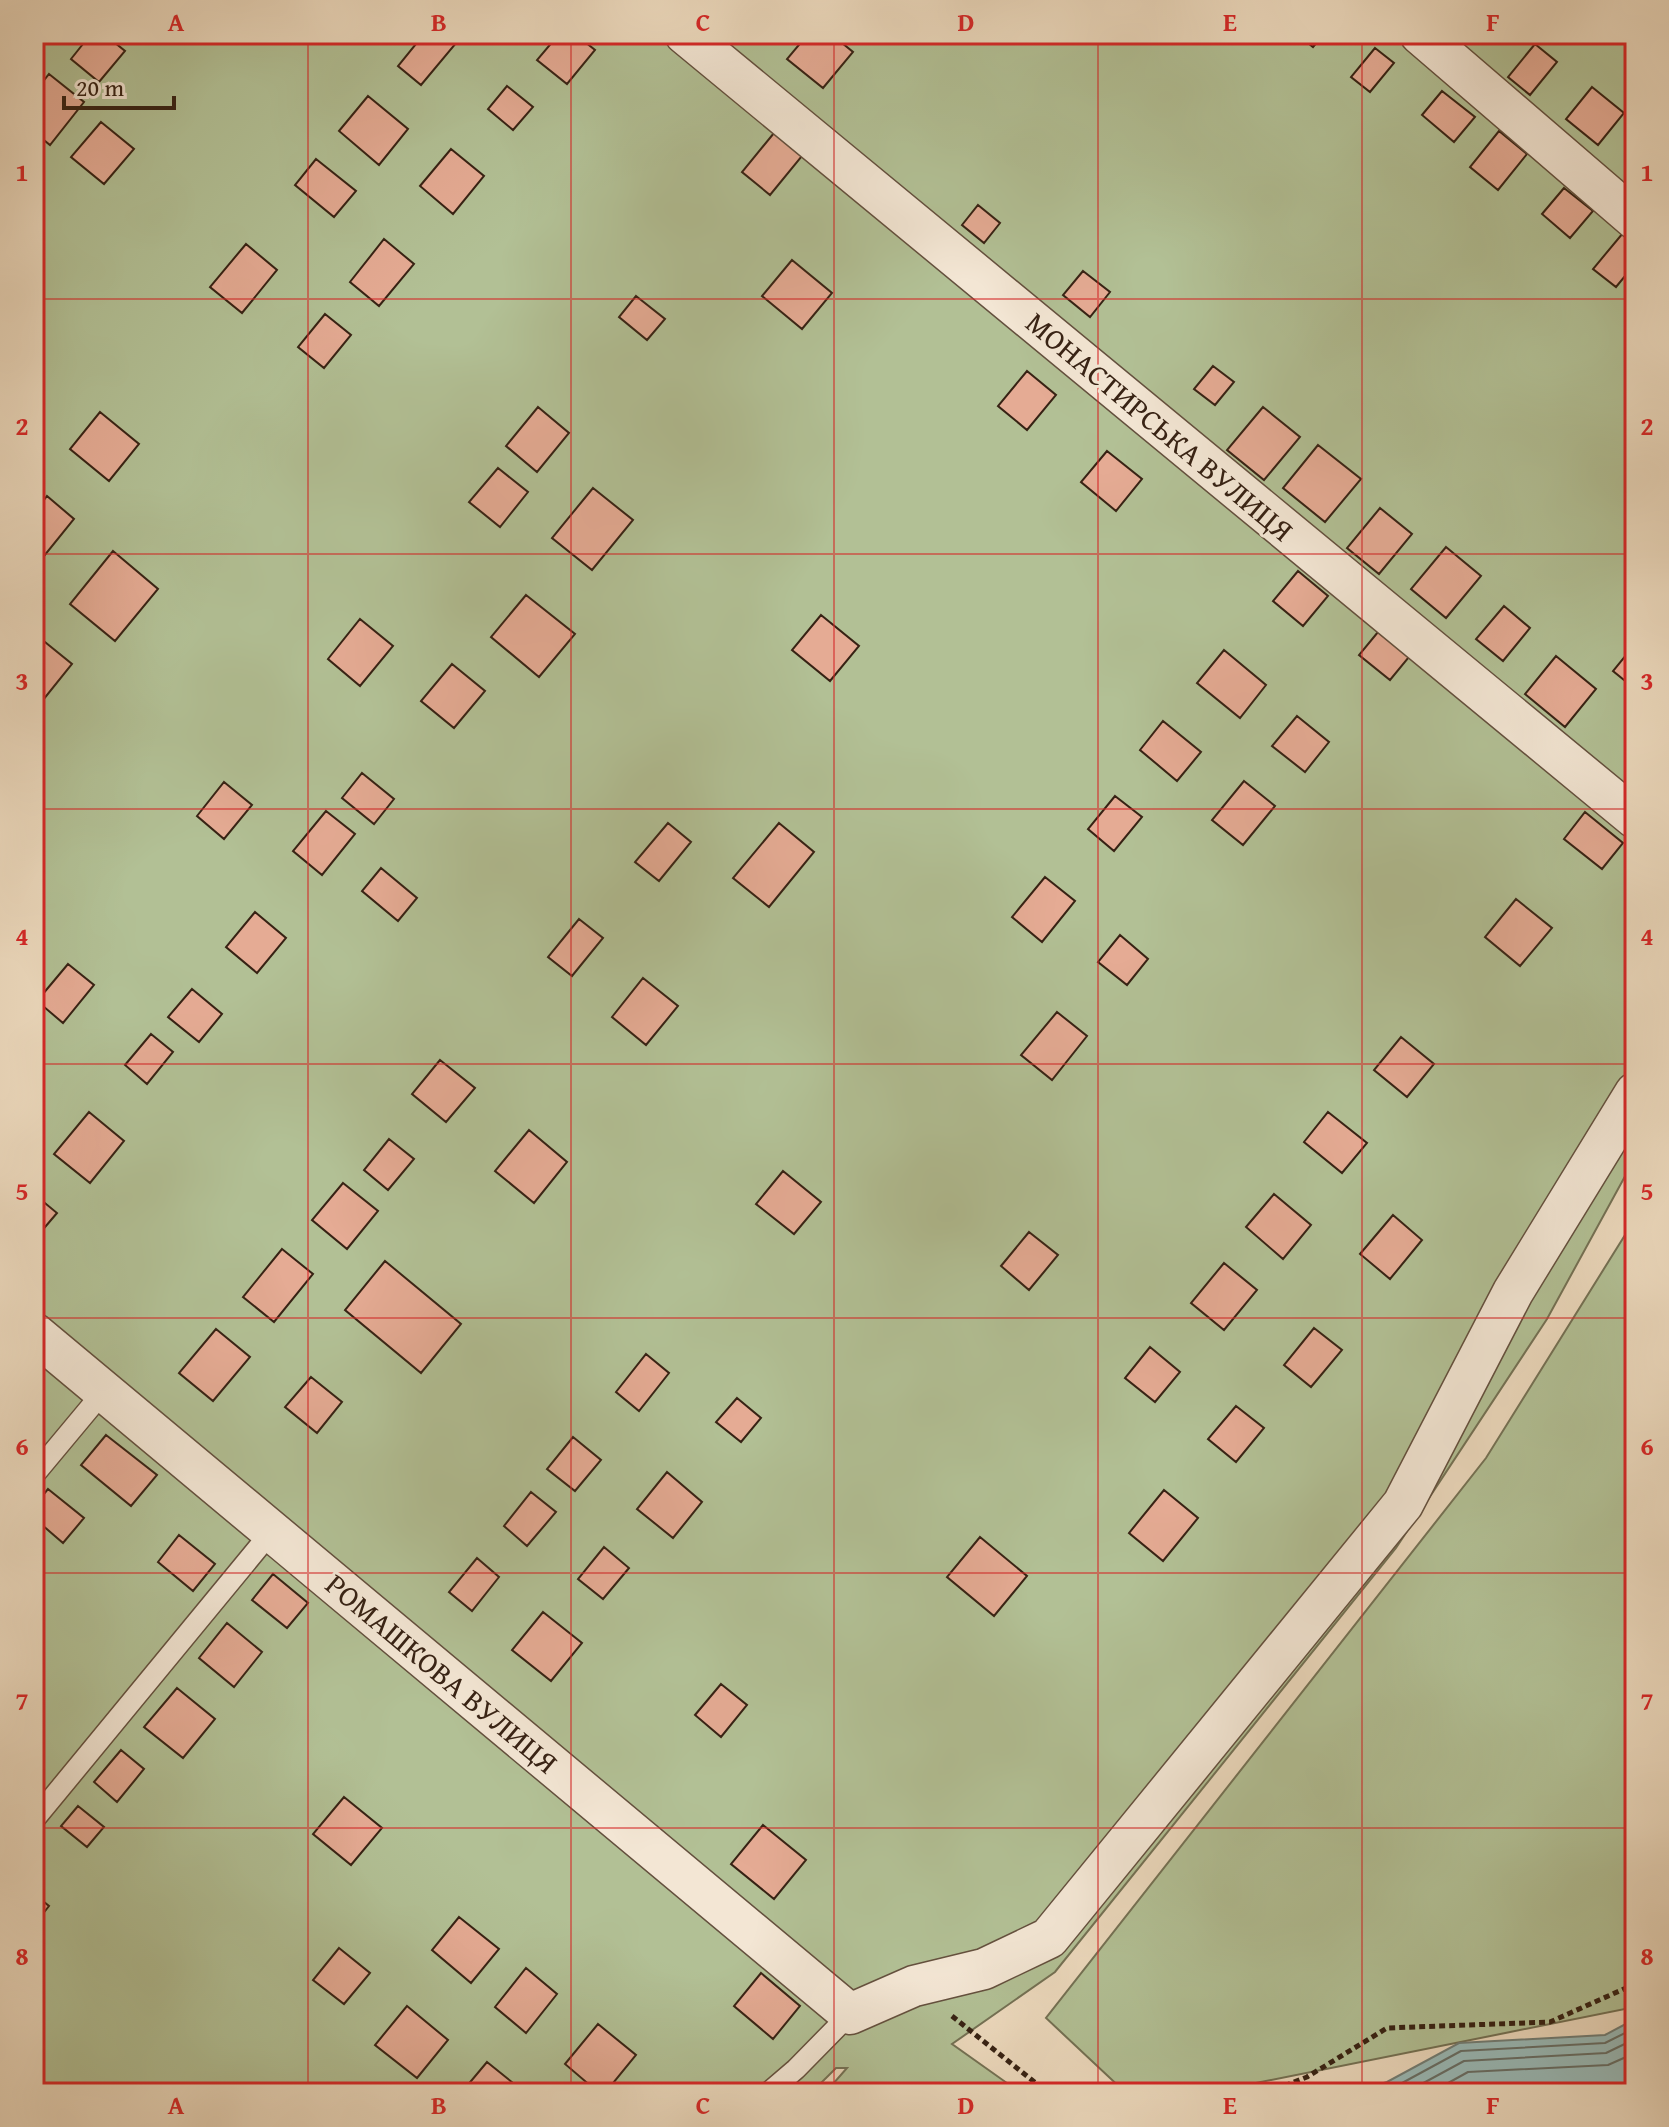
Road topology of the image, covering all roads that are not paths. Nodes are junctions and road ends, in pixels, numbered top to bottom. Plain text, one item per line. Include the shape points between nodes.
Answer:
1 (685, 34) edge
2 (1420, 34) edge
3 (1635, 219) edge
4 (1635, 818) edge
5 (1635, 1093) edge
6 (34, 1333) edge
7 (104, 1391) junction
8 (34, 1475) edge
9 (272, 1531) junction
10 (34, 1820) edge
11 (850, 2014) junction
12 (768, 2093) edge

1 - 4 street, МОНАСТИРСЬКА ВУЛИЦЯ
2 - 3 street
5 - 11 street via 1513,1292 1403,1504 1049,1938 984,1969 914,1986
6 - 7 street, РОМАШКОВА ВУЛИЦЯ
7 - 8 lane
7 - 9 street, РОМАШКОВА ВУЛИЦЯ
9 - 10 lane
9 - 11 street, РОМАШКОВА ВУЛИЦЯ
11 - 12 lane

